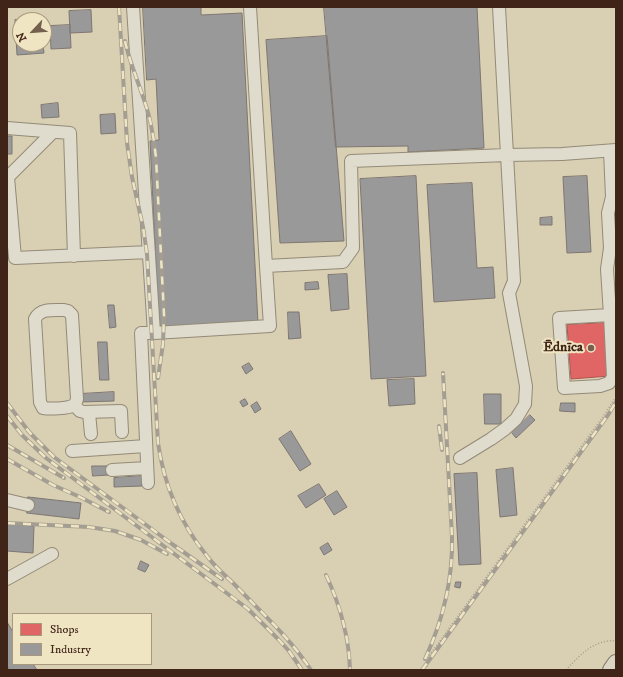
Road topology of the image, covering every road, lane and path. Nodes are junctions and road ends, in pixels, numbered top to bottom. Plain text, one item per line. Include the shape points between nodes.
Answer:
1 (133, 7) edge
2 (250, 7) edge
3 (499, 7) edge
4 (7, 128) edge
5 (53, 132) junction
6 (613, 151) edge
7 (508, 155) junction
8 (8, 177) edge
9 (149, 252) junction
10 (74, 256) junction
11 (11, 258) edge
12 (266, 266) junction
13 (71, 302) dead end
14 (72, 315) junction
15 (610, 315) junction
16 (154, 333) junction
17 (616, 397) edge
18 (74, 404) junction
19 (89, 413) junction
20 (122, 432) dead end
21 (91, 434) dead end
22 (146, 446) junction
23 (72, 451) dead end
24 (460, 458) dead end
25 (147, 468) junction
26 (112, 470) dead end
27 (148, 483) dead end
28 (7, 500) edge
29 (28, 505) dead end
30 (52, 554) dead end
31 (7, 580) edge
32 (616, 641) edge
33 (616, 663) edge
34 (426, 670) edge
35 (566, 670) edge
36 (612, 670) edge

1 - 9 lane
2 - 12 lane
3 - 7 lane
4 - 5 lane
5 - 8 lane
5 - 10 lane via 70,134
6 - 7 lane
6 - 15 lane via 612,197 608,213 610,248 607,269
7 - 12 lane via 351,161 353,248 343,262
7 - 24 lane via 514,281 509,293 526,386 525,404 516,419 505,429
8 - 11 lane
9 - 10 lane
9 - 16 lane
10 - 11 lane
12 - 16 lane via 270,326
13 - 14 lane
14 - 18 lane via 77,399
14 - 18 lane via 64,310 43,311 36,319 41,406 68,408
15 - 15 lane via 559,318 564,388 600,386 609,383 613,377
16 - 22 lane via 141,333
17 - 34 path via 433,650
18 - 19 lane via 80,410
19 - 20 lane via 121,411
19 - 21 lane
22 - 23 lane
22 - 25 lane
25 - 26 lane
25 - 27 lane
28 - 29 lane
30 - 31 lane
32 - 35 path via 608,640 594,645
33 - 36 main road

